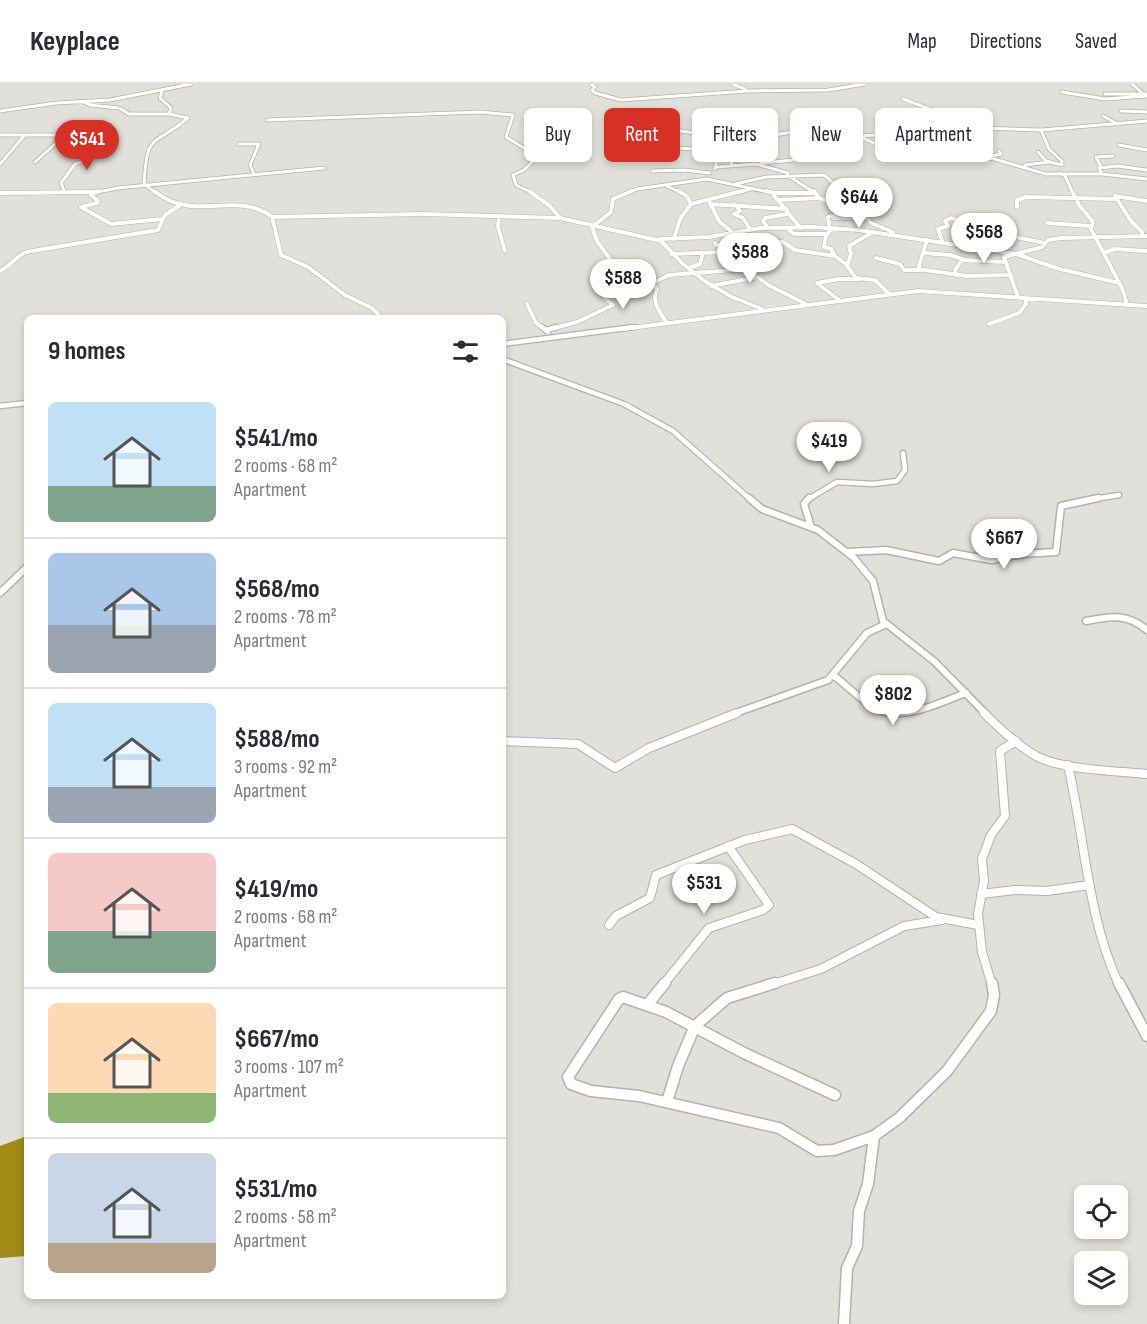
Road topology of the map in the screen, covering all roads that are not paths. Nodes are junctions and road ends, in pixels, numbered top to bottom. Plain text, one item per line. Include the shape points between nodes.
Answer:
1 (191, 84) edge
2 (591, 84) edge
3 (733, 84) edge
4 (865, 84) edge
5 (1132, 84) edge
6 (162, 91) junction
7 (747, 91) junction
8 (1062, 92) dead end
9 (1141, 92) junction
10 (1147, 95) edge
11 (903, 99) dead end
12 (1105, 99) junction
13 (81, 102) junction
14 (929, 108) edge
15 (0, 111) edge
16 (1121, 111) dead end
17 (1147, 112) edge
18 (169, 114) junction
19 (1103, 116) dead end
20 (267, 120) dead end
21 (1147, 121) edge
22 (1118, 124) junction
23 (993, 128) edge
24 (1041, 130) junction
25 (681, 131) joint
26 (692, 133) edge
27 (0, 135) edge
28 (24, 136) junction
29 (863, 138) edge
30 (873, 143) edge
31 (239, 144) dead end
32 (1119, 145) dead end
33 (692, 149) edge
34 (1147, 150) edge
35 (999, 151) dead end
36 (1038, 152) dead end
37 (103, 154) dead end
38 (993, 156) edge
39 (1113, 156) dead end
40 (993, 159) edge
41 (790, 160) edge
42 (35, 162) dead end
43 (717, 162) edge
44 (732, 162) edge
45 (1049, 162) junction
46 (0, 164) edge
47 (756, 164) junction
48 (1062, 165) junction
49 (730, 166) junction
50 (1019, 166) junction
51 (1101, 166) junction
52 (717, 167) junction
53 (324, 168) dead end
54 (669, 170) junction
55 (1147, 170) edge
56 (652, 171) dead end
57 (710, 173) junction
58 (1077, 173) junction
59 (254, 174) junction
60 (1064, 174) junction
61 (1102, 174) junction
62 (788, 175) junction
63 (1147, 179) edge
64 (701, 180) junction
65 (685, 183) junction
66 (144, 184) junction
67 (733, 184) junction
68 (667, 186) junction
69 (751, 189) junction
70 (65, 192) junction
71 (93, 192) junction
72 (0, 193) edge
73 (774, 193) junction
74 (792, 193) junction
75 (815, 193) junction
76 (723, 197) junction
77 (852, 197) junction
78 (1076, 198) junction
79 (821, 199) junction
80 (1116, 199) junction
81 (779, 200) junction
82 (801, 200) junction
83 (1099, 200) junction
84 (1147, 201) edge
85 (709, 202) junction
86 (691, 204) junction
87 (736, 205) junction
88 (836, 205) junction
89 (179, 206) junction
90 (1017, 207) dead end
91 (1122, 207) junction
92 (853, 211) junction
93 (787, 212) junction
94 (499, 216) junction
95 (272, 217) junction
96 (560, 218) junction
97 (828, 218) junction
98 (861, 218) junction
99 (163, 219) junction
100 (1047, 223) dead end
101 (593, 226) junction
102 (1091, 226) junction
103 (768, 228) junction
104 (787, 228) junction
105 (801, 228) junction
106 (830, 228) junction
107 (748, 229) junction
108 (734, 232) junction
109 (873, 232) junction
110 (828, 234) junction
111 (895, 234) junction
112 (1095, 236) junction
113 (1144, 236) edge
114 (711, 237) junction
115 (674, 238) junction
116 (659, 239) junction
117 (927, 240) junction
118 (942, 241) junction
119 (724, 242) dead end
120 (686, 243) junction
121 (758, 243) junction
122 (1045, 243) junction
123 (716, 245) junction
124 (966, 247) junction
125 (505, 251) dead end
126 (1147, 251) edge
127 (725, 252) junction
128 (703, 253) junction
129 (924, 253) junction
130 (1104, 253) junction
131 (670, 254) junction
132 (689, 254) junction
133 (1016, 254) junction
134 (771, 256) dead end
135 (835, 256) junction
136 (876, 258) dead end
137 (737, 259) junction
138 (963, 260) junction
139 (612, 262) dead end
140 (1005, 262) junction
141 (847, 265) junction
142 (686, 268) junction
143 (747, 269) junction
144 (921, 270) junction
145 (0, 271) edge
146 (691, 272) junction
147 (956, 275) junction
148 (1011, 275) junction
149 (758, 277) junction
150 (861, 279) junction
151 (652, 283) junction
152 (1119, 283) junction
153 (710, 286) junction
154 (889, 294) junction
155 (1018, 297) junction
156 (1025, 297) junction
157 (839, 300) junction
158 (527, 304) dead end
159 (806, 304) junction
160 (1127, 304) junction
161 (1147, 306) edge
162 (765, 310) junction
163 (379, 315) edge
164 (667, 323) junction
165 (989, 324) dead end
166 (546, 330) junction
167 (557, 337) junction
168 (506, 343) edge
169 (506, 360) edge
170 (24, 403) edge
171 (0, 406) edge
172 (903, 453) dead end
173 (1119, 495) dead end
174 (811, 527) junction
175 (847, 552) junction
176 (24, 570) edge
177 (0, 593) edge
178 (1086, 621) dead end
179 (886, 624) junction
180 (1147, 630) edge
181 (834, 676) junction
182 (966, 693) junction
183 (506, 741) edge
184 (1016, 741) junction
185 (1068, 765) junction
186 (1147, 774) edge
187 (728, 846) junction
188 (1089, 885) junction
189 (981, 894) junction
190 (945, 920) junction
191 (609, 925) dead end
192 (978, 925) junction
193 (647, 1005) junction
194 (695, 1026) junction
195 (1147, 1036) edge
196 (835, 1095) dead end
197 (667, 1102) junction
198 (874, 1136) junction
199 (844, 1324) edge

1 - 6 street
2 - 7 street via 595,93 618,100
3 - 7 street
4 - 7 street via 828,90
5 - 9 street
6 - 13 street
6 - 18 street via 160,98 171,108
8 - 12 street
9 - 10 street
9 - 12 street via 1104,94
10 - 12 street
11 - 14 street
13 - 15 street
13 - 18 street via 119,108 129,114
16 - 17 street
18 - 66 street via 188,119 147,148
19 - 22 street
20 - 96 street via 513,115 506,136 527,150 533,161 513,175 516,184 550,206
21 - 22 street
22 - 24 street
23 - 24 street
24 - 48 street
25 - 26 street
25 - 33 street via 676,148
27 - 28 street
28 - 42 street via 58,135 56,143
28 - 46 street
29 - 30 street
31 - 59 street via 259,144 250,165
32 - 34 street
35 - 38 street via 999,155
36 - 45 street
37 - 70 street via 72,166 61,183
39 - 51 street via 1096,157
40 - 50 street
41 - 47 street
43 - 52 street
44 - 49 street
45 - 48 street
45 - 50 street
47 - 49 street
47 - 62 street
48 - 58 street
49 - 52 street
50 - 60 street via 1046,174
51 - 55 street
51 - 61 street
52 - 57 street
53 - 59 street
54 - 56 street
54 - 57 street
54 - 65 street
57 - 64 street
58 - 60 street
58 - 61 street
59 - 66 street
60 - 78 street
61 - 63 street
62 - 67 street
62 - 75 street
62 - 77 street via 827,176
64 - 65 street
64 - 67 street
65 - 68 street
66 - 71 street
66 - 89 street
67 - 69 street
68 - 86 street via 687,196
68 - 101 street via 637,189 614,198 610,212
69 - 73 street
69 - 76 street
70 - 71 street
70 - 72 street
71 - 99 street via 97,203 81,207 110,224
73 - 74 street
73 - 81 street
74 - 75 street
74 - 82 street
75 - 79 street
76 - 85 street
76 - 87 street
77 - 79 street
77 - 88 street via 855,203
78 - 83 street
78 - 90 street via 1026,197 1017,200
78 - 102 street via 1094,222
79 - 82 street
79 - 88 street
80 - 83 street
80 - 84 street via 1121,195
80 - 91 street
81 - 82 street
81 - 93 street
83 - 91 street
85 - 86 street
85 - 87 street
85 - 108 street via 719,221
86 - 115 street via 680,219
87 - 93 street
87 - 107 street via 740,211 734,214 742,218
88 - 92 street
89 - 95 street via 248,207
89 - 99 street
91 - 113 street
92 - 97 street
92 - 98 street
93 - 103 street via 765,218 762,221
93 - 105 street
94 - 95 street
94 - 96 street
94 - 125 street
95 - 163 street via 281,255 308,267
96 - 101 street
97 - 98 street
97 - 106 street
98 - 111 street
99 - 145 street via 156,231 24,253
100 - 102 street
101 - 116 street
101 - 139 street via 592,232
102 - 112 street
103 - 104 street
103 - 107 street
104 - 105 street
104 - 110 street via 795,234
105 - 106 street
106 - 109 street
106 - 110 street
107 - 108 street
107 - 121 street
108 - 114 street
108 - 119 street
109 - 111 street
109 - 141 street via 849,246
110 - 135 street via 824,246 832,249
111 - 117 street
112 - 113 street
112 - 122 street
112 - 130 street
114 - 120 street
114 - 123 street
115 - 116 street
115 - 120 street
116 - 131 street
117 - 118 street
117 - 129 street
118 - 122 street via 938,229 948,226 945,221 951,218 995,233
118 - 124 street
120 - 132 street
121 - 123 street
121 - 135 street via 783,242 797,250
122 - 133 street
123 - 127 street
124 - 133 street
124 - 138 street
126 - 130 street via 1111,249
127 - 128 street
127 - 137 street
128 - 132 street
128 - 142 street via 699,265
129 - 138 street
129 - 144 street via 917,268
130 - 152 street
131 - 132 street
131 - 142 street
133 - 140 street via 1004,257
133 - 152 street
134 - 137 street
135 - 141 street
136 - 144 street via 900,264 904,270
137 - 143 street
138 - 140 street
138 - 147 street via 955,270
140 - 148 street
141 - 150 street
142 - 146 street
143 - 146 street
143 - 149 street
144 - 147 street
146 - 151 street via 669,275
146 - 153 street
147 - 148 street
148 - 155 street
149 - 153 street
149 - 159 street
150 - 154 street via 875,280
150 - 157 street via 817,283
151 - 164 street via 657,289 657,308
151 - 166 street via 603,296 613,305 577,322
152 - 160 street
153 - 162 street
154 - 155 street via 923,291
154 - 157 street
155 - 156 street
156 - 160 street
156 - 165 street via 1022,311
157 - 159 street
158 - 166 street via 533,318
159 - 162 street
160 - 161 street
162 - 164 street
164 - 167 street
166 - 167 street
167 - 168 street
169 - 174 street via 624,404 673,430 762,509
170 - 171 street
172 - 174 street via 905,470 897,481 837,482 806,500
173 - 175 street via 1061,506 1056,552 1051,554 1021,554 992,560 953,553 939,561 878,549
174 - 175 street
175 - 179 street via 874,582 879,615
176 - 177 street
178 - 180 street via 1125,615
179 - 181 street via 867,633
179 - 182 street via 936,662
181 - 182 street via 877,710 890,714 924,708
181 - 183 street via 690,730 615,768 578,744
182 - 184 street
184 - 185 street via 1038,757
184 - 189 street via 1000,751 1005,816 991,835 982,859 985,875
185 - 186 street
185 - 188 street
187 - 190 street via 787,829 803,833
187 - 191 street via 656,875 650,898 616,916
187 - 193 street via 769,905 709,928
188 - 189 street
188 - 195 street via 1110,963
189 - 192 street
190 - 192 street
190 - 194 street via 904,926 821,969 727,998
192 - 198 street via 994,995 991,1011 946,1071 899,1118
193 - 194 street
193 - 197 street via 620,998 569,1074 569,1080 580,1089
194 - 196 street
194 - 197 street
197 - 198 street via 779,1128 817,1151 834,1150
198 - 199 street via 868,1184 859,1211 857,1246 847,1268

